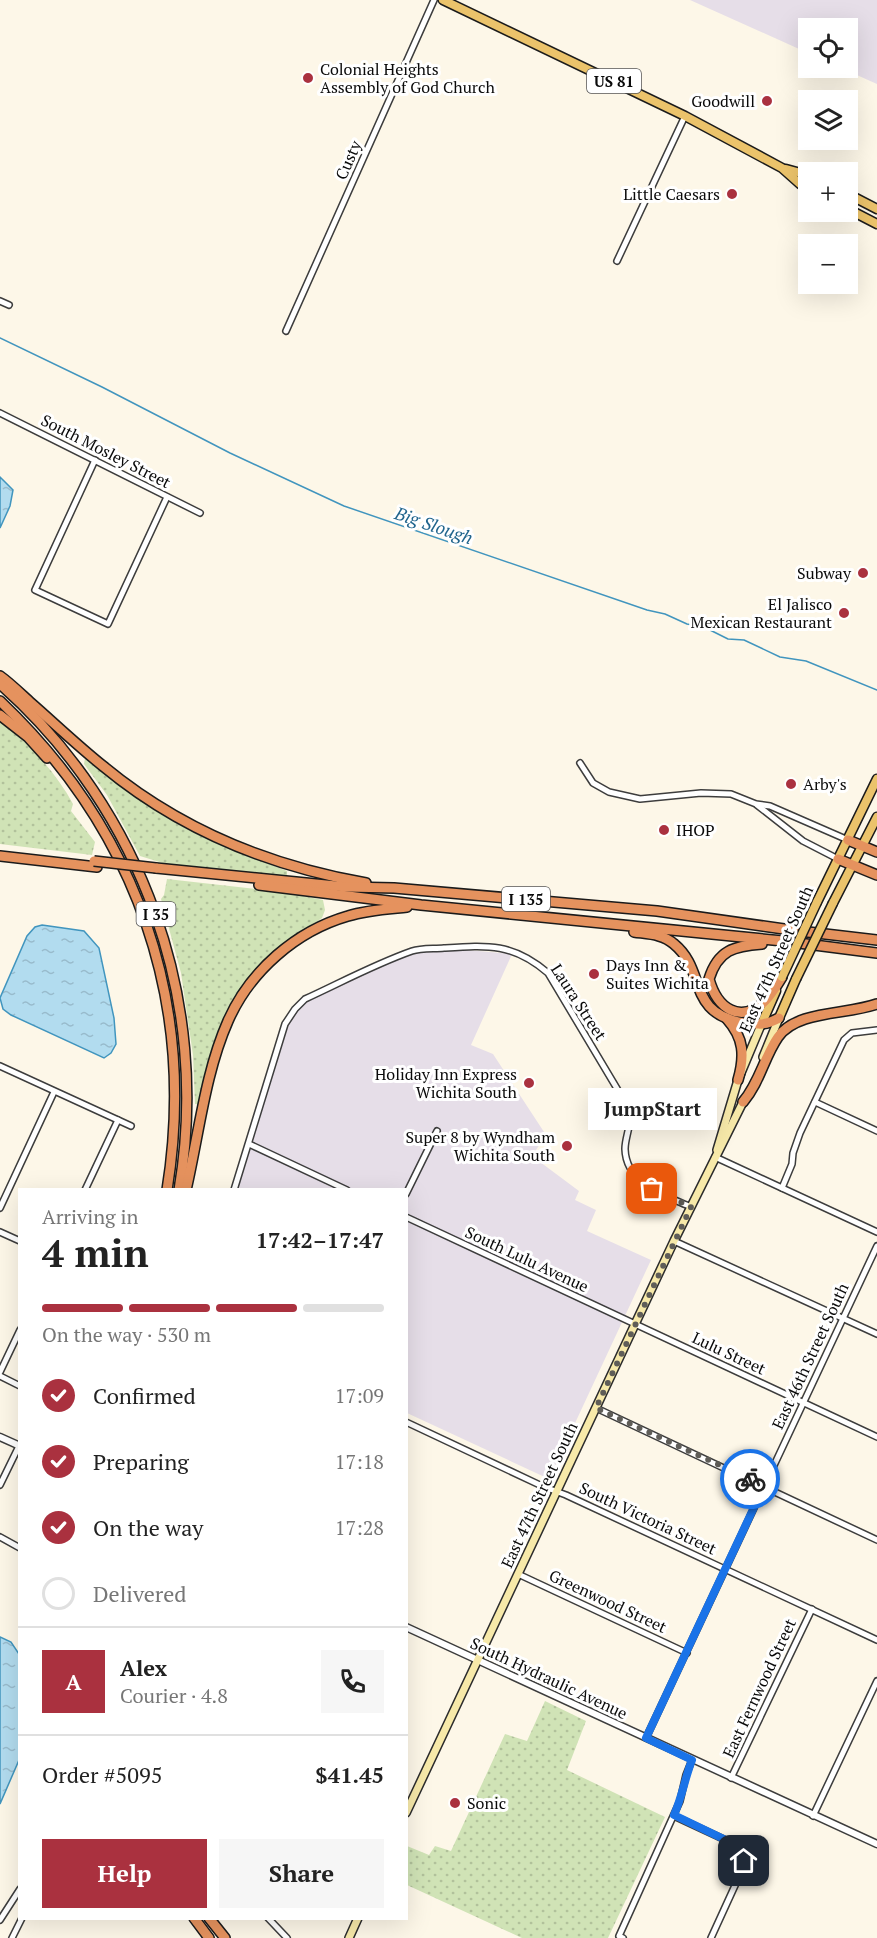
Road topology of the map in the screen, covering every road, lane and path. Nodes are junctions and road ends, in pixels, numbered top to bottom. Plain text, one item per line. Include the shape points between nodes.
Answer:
1 (434, 0) edge
2 (443, 0) edge
3 (685, 116) junction
4 (782, 168) junction
5 (798, 172) edge
6 (798, 180) edge
7 (858, 199) edge
8 (877, 209) edge
9 (858, 214) edge
10 (876, 222) edge
11 (617, 261) dead end
12 (0, 301) edge
13 (9, 305) dead end
14 (286, 331) dead end
15 (0, 413) edge
16 (95, 460) junction
17 (167, 497) junction
18 (200, 513) dead end
19 (0, 676) edge
20 (0, 684) edge
21 (0, 700) edge
22 (0, 715) edge
23 (580, 763) dead end
24 (877, 779) edge
25 (756, 804) junction
26 (877, 818) edge
27 (110, 839) junction
28 (848, 840) junction
29 (863, 847) junction
30 (0, 850) edge
31 (877, 852) edge
32 (0, 856) edge
33 (838, 860) junction
34 (95, 864) junction
35 (853, 865) junction
36 (157, 870) junction
37 (877, 875) edge
38 (394, 888) junction
39 (422, 905) junction
40 (573, 920) junction
41 (877, 934) edge
42 (853, 937) junction
43 (877, 940) edge
44 (783, 941) junction
45 (877, 953) edge
46 (782, 977) junction
47 (877, 1004) edge
48 (779, 1018) junction
49 (727, 1019) junction
50 (761, 1025) junction
51 (877, 1030) edge
52 (0, 1066) edge
53 (738, 1080) junction
54 (54, 1092) junction
55 (743, 1102) junction
56 (815, 1102) junction
57 (118, 1120) junction
58 (131, 1126) dead end
59 (437, 1131) dead end
60 (877, 1131) edge
61 (249, 1144) junction
62 (715, 1157) junction
63 (87, 1188) edge
64 (167, 1188) edge
65 (179, 1188) edge
66 (186, 1188) edge
67 (235, 1188) edge
68 (343, 1188) edge
69 (782, 1188) junction
70 (408, 1190) edge
71 (2, 1197) edge
72 (691, 1207) junction
73 (0, 1208) edge
74 (408, 1218) edge
75 (0, 1232) edge
76 (877, 1232) edge
77 (18, 1240) edge
78 (675, 1241) junction
79 (877, 1246) edge
80 (843, 1318) junction
81 (635, 1324) junction
82 (18, 1334) edge
83 (877, 1334) edge
84 (0, 1374) edge
85 (18, 1385) edge
86 (804, 1402) junction
87 (596, 1408) junction
88 (408, 1423) edge
89 (0, 1437) edge
90 (877, 1437) edge
91 (18, 1446) edge
92 (18, 1448) edge
93 (0, 1485) edge
94 (764, 1486) junction
95 (557, 1492) junction
96 (0, 1537) edge
97 (877, 1540) edge
98 (18, 1547) edge
99 (726, 1569) junction
100 (518, 1574) junction
101 (812, 1609) junction
102 (408, 1628) edge
103 (877, 1640) edge
104 (687, 1653) junction
105 (478, 1660) junction
106 (876, 1686) edge
107 (646, 1738) junction
108 (692, 1760) junction
109 (731, 1778) junction
110 (408, 1809) edge
111 (674, 1815) junction
112 (813, 1816) junction
113 (877, 1845) edge
114 (18, 1892) edge
115 (0, 1920) edge
116 (21, 1920) edge
117 (196, 1920) edge
118 (211, 1920) edge
119 (270, 1920) edge
120 (357, 1920) edge
121 (621, 1937) edge
122 (12, 1938) edge
123 (209, 1938) edge
124 (225, 1938) edge
125 (287, 1938) edge
126 (349, 1938) edge
127 (711, 1938) edge

1 - 14 street, Custy
2 - 3 main road, US 81
3 - 4 main road, US 81
3 - 11 street
4 - 5 main road, US 81
4 - 6 main road, US 81
7 - 8 main road
9 - 10 main road
12 - 13 street
15 - 16 street, South Mosley Street
16 - 17 street, South Mosley Street
16 - 17 street via 35,590 108,624
17 - 18 street, South Mosley Street
19 - 38 highway via 102,766 184,822 267,859
20 - 65 highway, I 35 via 56,741 92,787 130,852 153,905 175,982 186,1054 187,1118
21 - 27 highway, I 35 via 52,754
22 - 27 highway via 28,737 54,766
23 - 25 street via 593,783 609,792 640,799 731,794
24 - 28 main road, East 47th Street South
25 - 28 street via 770,806
25 - 33 street via 803,841
26 - 29 main road, East 47th Street South
27 - 64 highway, I 35 via 147,924 168,1010 175,1087
28 - 29 highway
28 - 33 main road, East 47th Street South
29 - 31 highway
29 - 35 main road, East 47th Street South
30 - 34 highway
32 - 34 highway
33 - 35 highway
33 - 46 main road, East 47th Street South, bridge
34 - 36 highway, bridge
35 - 37 highway
35 - 48 main road, East 47th Street South, bridge
36 - 38 highway
36 - 39 highway
38 - 42 highway, I 135 via 657,911
39 - 40 highway, I 135
39 - 66 highway via 375,910 326,924 300,937 253,980 222,1036
40 - 44 highway, I 135
40 - 49 highway via 661,936 674,943 704,999 717,1015
41 - 42 highway
42 - 43 highway, I 135
44 - 45 highway, I 135
44 - 46 highway via 726,952 717,960 709,979 716,998 741,1013 763,1003
46 - 50 main road, East 47th Street South
47 - 55 highway via 853,1012 807,1018 785,1029
48 - 50 highway
48 - 55 main road, East 47th Street South
49 - 50 highway
49 - 53 highway via 738,1033 742,1047
50 - 53 main road, East 47th Street South
51 - 56 street via 852,1034 844,1040
52 - 54 street
53 - 62 main road, East 47th Street South
54 - 57 street
54 - 71 street
55 - 62 main road, East 47th Street South
56 - 60 street
56 - 69 street
57 - 58 street
57 - 63 street
59 - 70 street
61 - 67 street, Laura Street
61 - 68 street
61 - 72 street, Laura Street via 285,1024 305,999 414,950 502,947 516,951 548,973 622,1094 628,1107 626,1160 632,1171 658,1193
62 - 69 street
62 - 72 main road, East 47th Street South
69 - 76 street
71 - 73 street
72 - 78 main road, East 47th Street South
74 - 81 street, South Lulu Avenue
75 - 77 street
78 - 80 street
78 - 81 main road, East 47th Street South
79 - 80 street, East 46th Street South
80 - 83 street
80 - 86 street, East 46th Street South
81 - 86 street, Lulu Street
81 - 87 main road, East 47th Street South
82 - 84 street
84 - 85 street
86 - 90 street, Lulu Street
86 - 94 street, East 46th Street South
87 - 94 street
87 - 95 main road, East 47th Street South
88 - 95 street, South Victoria Street
89 - 91 street
92 - 93 street
94 - 97 street
94 - 99 street, East 46th Street South
95 - 99 street, South Victoria Street
95 - 100 main road, East 47th Street South
96 - 98 street
99 - 101 street, South Victoria Street
99 - 104 street, East 46th Street South
100 - 104 street, Greenwood Street
100 - 105 main road, East 47th Street South
101 - 103 street, South Victoria Street
101 - 109 street, East Fernwood Street
102 - 105 street, South Hydraulic Avenue
104 - 107 street, East 46th Street South
105 - 107 street, South Hydraulic Avenue
105 - 110 main road, East 47th Street South
106 - 112 street
107 - 108 street, South Hydraulic Avenue
108 - 109 street, South Hydraulic Avenue
108 - 111 street
109 - 112 street, South Hydraulic Avenue
111 - 121 street
111 - 127 street via 732,1843 742,1854 743,1864
112 - 113 street, South Hydraulic Avenue
114 - 115 street
116 - 122 street
117 - 123 highway
118 - 124 highway
119 - 125 street
120 - 126 main road

